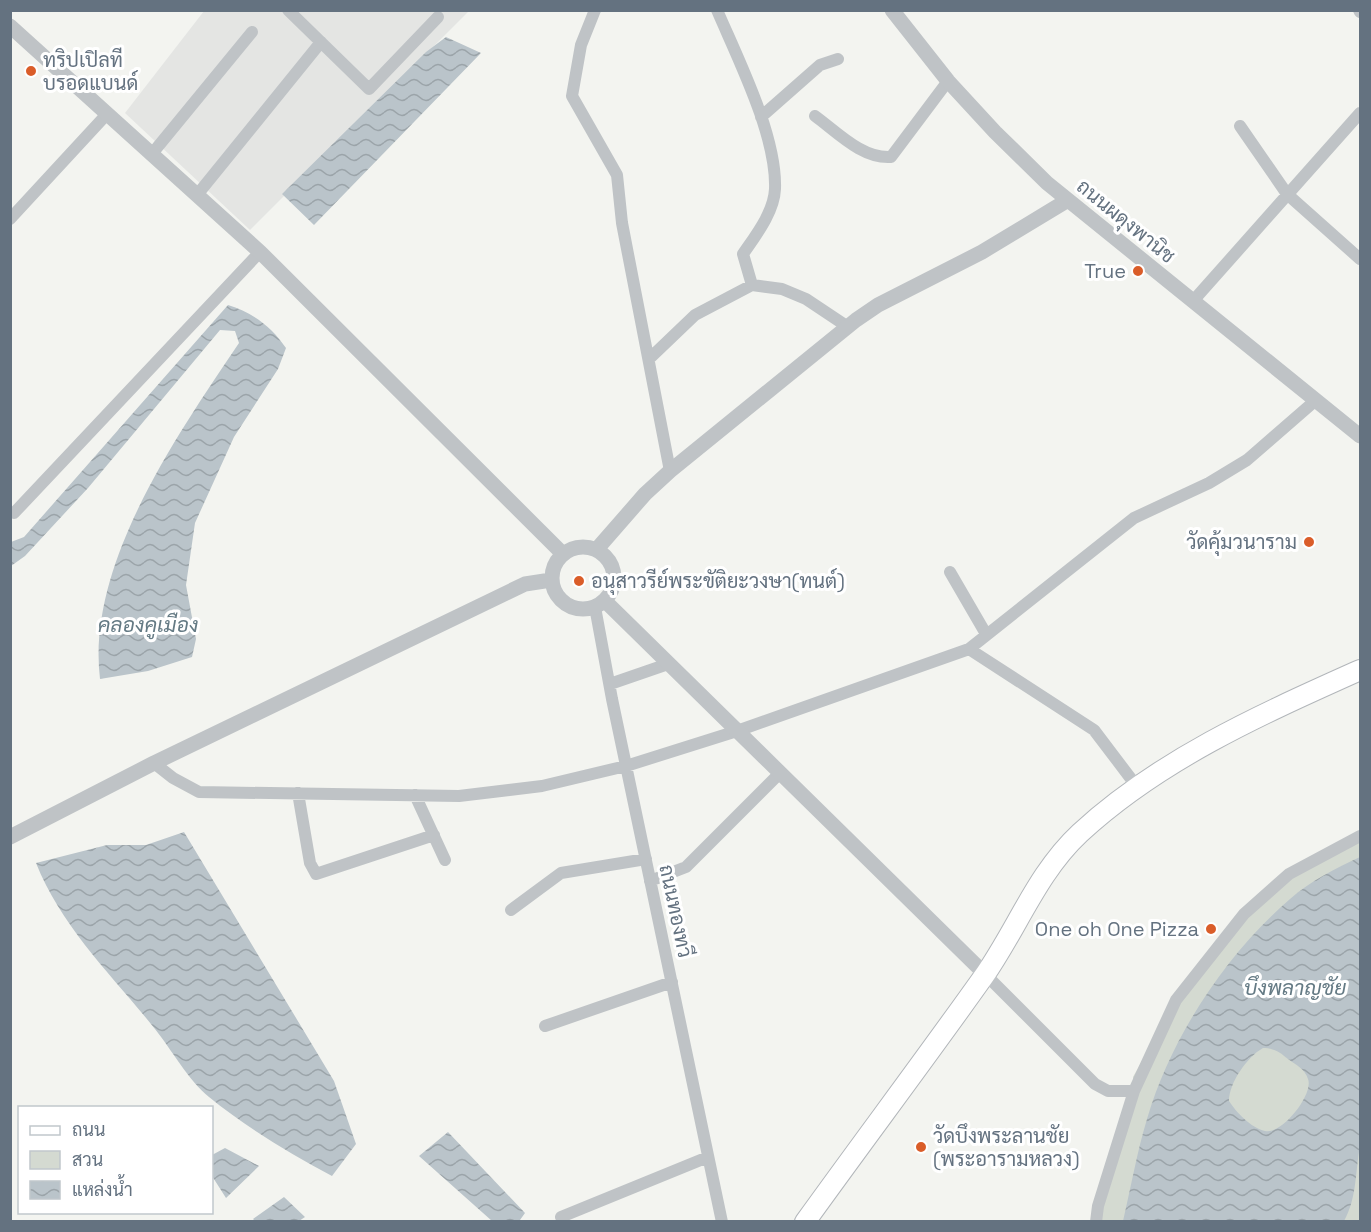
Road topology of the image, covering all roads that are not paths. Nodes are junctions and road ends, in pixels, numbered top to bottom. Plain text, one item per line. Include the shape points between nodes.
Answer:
1 (288, 10) edge
2 (595, 10) edge
3 (717, 10) edge
4 (892, 10) edge
5 (438, 17) dead end
6 (10, 26) edge
7 (252, 32) dead end
8 (321, 42) junction
9 (838, 59) dead end
10 (948, 81) junction
11 (1360, 113) edge
12 (107, 114) junction
13 (814, 116) dead end
14 (761, 117) junction
15 (1240, 126) dead end
16 (151, 155) junction
17 (1287, 194) junction
18 (197, 195) junction
19 (1068, 200) junction
20 (10, 219) edge
21 (260, 252) junction
22 (1360, 259) edge
23 (752, 285) junction
24 (1193, 301) junction
25 (848, 327) junction
26 (649, 359) junction
27 (1316, 400) junction
28 (1360, 436) edge
29 (670, 471) junction
30 (14, 513) dead end
31 (597, 549) junction
32 (562, 554) junction
33 (950, 572) dead end
34 (551, 580) junction
35 (600, 604) junction
36 (986, 634) junction
37 (969, 649) junction
38 (668, 664) junction
39 (1360, 670) edge
40 (610, 684) junction
41 (736, 731) junction
42 (154, 763) junction
43 (626, 766) junction
44 (779, 774) junction
45 (1138, 788) junction
46 (298, 793) junction
47 (415, 795) junction
48 (434, 835) junction
49 (1360, 836) edge
50 (10, 837) edge
51 (646, 859) junction
52 (445, 860) dead end
53 (650, 881) junction
54 (511, 910) dead end
55 (986, 974) junction
56 (672, 982) junction
57 (545, 1026) dead end
58 (1134, 1091) junction
59 (708, 1157) junction
60 (561, 1217) dead end
61 (722, 1221) edge
62 (805, 1221) edge
63 (1096, 1221) edge

1 - 8 street
2 - 26 street via 581,45 572,96 617,175 622,222
3 - 14 street
4 - 10 street, ถนนผดุงพานิช
5 - 8 street via 369,89
6 - 12 street
7 - 16 street
8 - 18 street
9 - 14 street via 820,65
10 - 13 street via 891,157 878,158 858,148
10 - 19 street, ถนนผดุงพานิช via 995,132
11 - 17 street
12 - 16 street
12 - 20 street
14 - 23 street via 775,190 764,223 743,254
15 - 17 street
16 - 18 street
17 - 22 street
17 - 24 street
18 - 21 street
19 - 24 street, ถนนผดุงพานิช
19 - 25 street via 982,252 878,305
21 - 30 street
21 - 32 street
23 - 25 street via 782,289 798,296
23 - 26 street via 695,315
24 - 27 street, ถนนผดุงพานิช
25 - 29 street
26 - 29 street
27 - 28 street, ถนนผดุงพานิช
27 - 36 street via 1247,460 1209,483 1134,518
29 - 31 street
31 - 32 street via 582,546
31 - 35 street via 614,569 614,584
32 - 34 street via 552,569
33 - 36 street
34 - 35 street via 554,591 576,609
34 - 42 street via 525,584
35 - 38 street
35 - 40 street, ถนนทองทวี
36 - 37 street
37 - 41 street
37 - 45 street via 1094,730
38 - 40 street
38 - 41 street
39 - 45 main road via 1214,739
40 - 43 street, ถนนทองทวี
41 - 43 street
41 - 44 street
42 - 46 street via 199,792
42 - 50 street
43 - 47 street via 542,786 459,796
43 - 51 street, ถนนทองทวี
44 - 53 street via 686,867
44 - 55 street
45 - 55 main road via 1102,814 1060,855
46 - 47 street
46 - 48 street via 310,863 316,874
47 - 48 street
48 - 52 street
49 - 58 street via 1289,874 1244,914 1176,1000
51 - 53 street, ถนนทองทวี
51 - 54 street via 561,873
53 - 56 street, ถนนทองทวี
55 - 58 street via 1095,1084 1108,1091
55 - 62 main road
56 - 57 street
56 - 59 street, ถนนทองทวี
58 - 63 street
59 - 60 street
59 - 61 street, ถนนทองทวี

